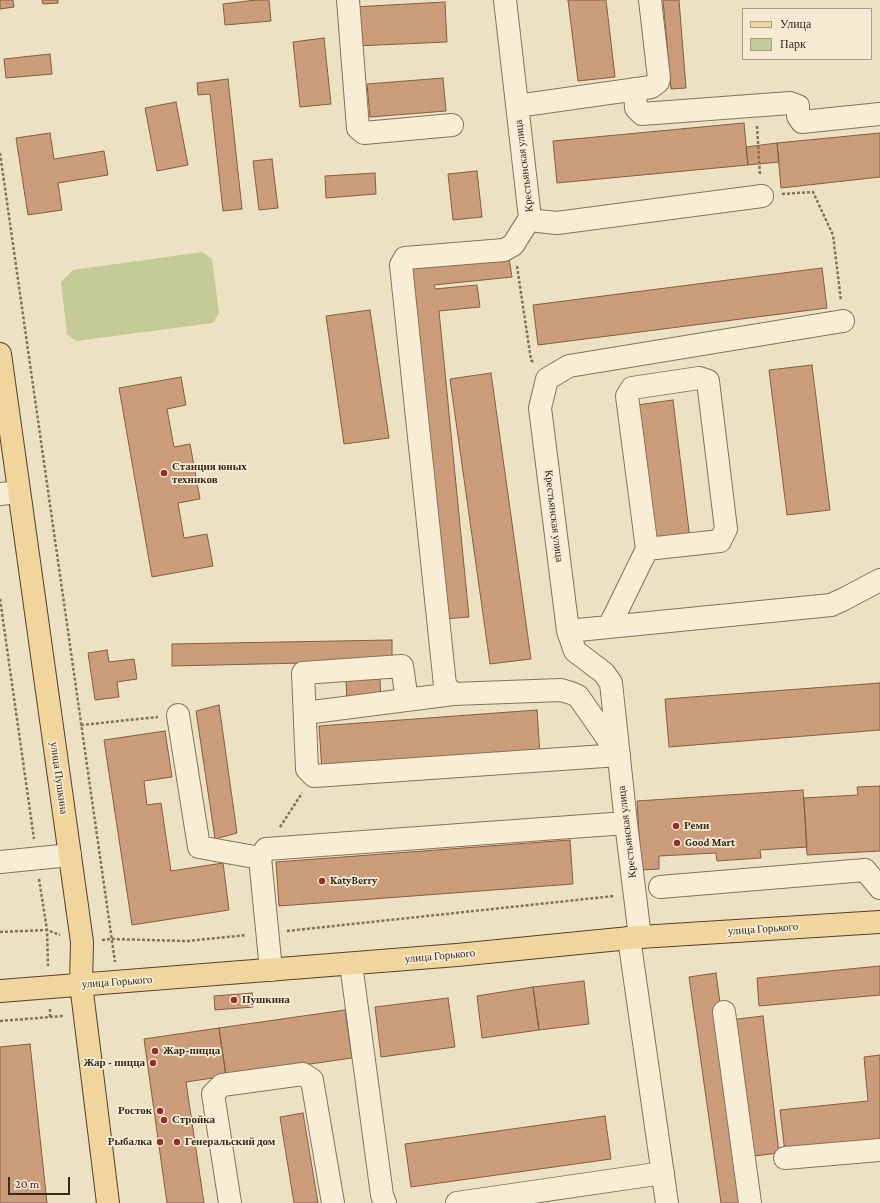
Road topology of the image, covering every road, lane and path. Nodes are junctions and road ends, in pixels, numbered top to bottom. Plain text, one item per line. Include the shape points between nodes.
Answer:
1 (348, 0) edge
2 (505, 0) edge
3 (650, 0) edge
4 (635, 89) junction
5 (756, 105) junction
6 (517, 106) junction
7 (880, 114) edge
8 (452, 125) dead end
9 (0, 153) edge
10 (762, 196) junction
11 (530, 218) junction
12 (513, 246) junction
13 (843, 321) joint
14 (0, 354) edge
15 (547, 379) junction
16 (3, 396) edge
17 (10, 493) edge
18 (648, 549) junction
19 (875, 589) edge
20 (0, 600) edge
21 (609, 627) junction
22 (568, 631) junction
23 (453, 694) junction
24 (407, 700) junction
25 (305, 713) junction
26 (178, 714) joint
27 (81, 725) junction
28 (619, 755) junction
29 (314, 776) junction
30 (626, 823) junction
31 (263, 853) junction
32 (70, 855) junction
33 (36, 858) junction
34 (0, 862) edge
35 (660, 887) dead end
36 (880, 888) edge
37 (635, 893) junction
38 (880, 922) edge
39 (47, 930) junction
40 (0, 932) edge
41 (267, 933) junction
42 (635, 937) junction
43 (111, 939) junction
44 (82, 942) junction
45 (351, 964) junction
46 (271, 970) junction
47 (118, 982) junction
48 (81, 984) junction
49 (49, 988) junction
50 (0, 991) edge
51 (724, 1012) dead end
52 (84, 1013) junction
53 (0, 1021) edge
54 (880, 1150) edge
55 (785, 1158) dead end
56 (663, 1173) junction
57 (108, 1203) edge
58 (230, 1203) edge
59 (334, 1203) edge
60 (385, 1203) edge
61 (457, 1203) edge
62 (667, 1203) edge
63 (750, 1203) edge

1 - 8 lane via 358,128 364,133
2 - 6 lane, Крестьянская улица
3 - 4 lane via 659,78 651,87
4 - 5 lane via 636,108 642,114
4 - 6 lane
5 - 7 lane via 790,103 798,106 798,116 802,122
5 - 10 path
6 - 11 lane, Крестьянская улица
9 - 27 path
10 - 11 lane, Крестьянская улица via 557,223
10 - 13 path via 813,192 833,235
11 - 12 lane
12 - 15 path via 531,360
12 - 23 lane via 504,250 405,258 401,265 445,685
13 - 15 lane via 569,366
14 - 16 main road, улица Пушкина
15 - 22 lane, Крестьянская улица via 540,408
16 - 17 main road, улица Пушкина
17 - 32 main road, улица Пушкина
18 - 18 lane via 720,541 726,529 708,381 699,378 632,388 627,396
18 - 21 lane
19 - 21 lane via 831,605
20 - 33 path
21 - 22 lane
22 - 28 lane, Крестьянская улица via 575,651 604,673 611,683
23 - 24 lane
23 - 28 lane via 561,690 572,693 578,696
24 - 25 lane
24 - 25 lane via 402,666 303,673
25 - 29 lane via 307,770
26 - 27 path
26 - 31 lane via 199,847
27 - 43 path
28 - 29 lane
28 - 30 lane, Крестьянская улица
29 - 31 path
30 - 31 lane
30 - 37 lane, Крестьянская улица
31 - 41 lane
32 - 33 lane
32 - 44 main road, улица Пушкина
33 - 34 lane
33 - 39 path
35 - 36 lane via 865,870
37 - 41 path
37 - 42 lane, Крестьянская улица
38 - 42 main road, улица Горького
39 - 40 path
39 - 44 path
39 - 49 path
41 - 43 path via 188,941
41 - 46 lane
42 - 45 main road, улица Горького
42 - 56 lane, Крестьянская улица
43 - 44 path
43 - 47 path
44 - 48 main road, улица Пушкина
45 - 46 main road, улица Горького
45 - 60 lane
46 - 47 main road, улица Горького
47 - 48 main road, улица Горького
48 - 49 main road, улица Горького
48 - 52 main road, улица Пушкина
49 - 50 main road, улица Горького
51 - 63 lane
52 - 53 path
52 - 57 main road, улица Пушкина
54 - 55 lane
56 - 61 lane
56 - 62 lane, Крестьянская улица
58 - 59 lane via 213,1094 222,1085 303,1074 312,1080

